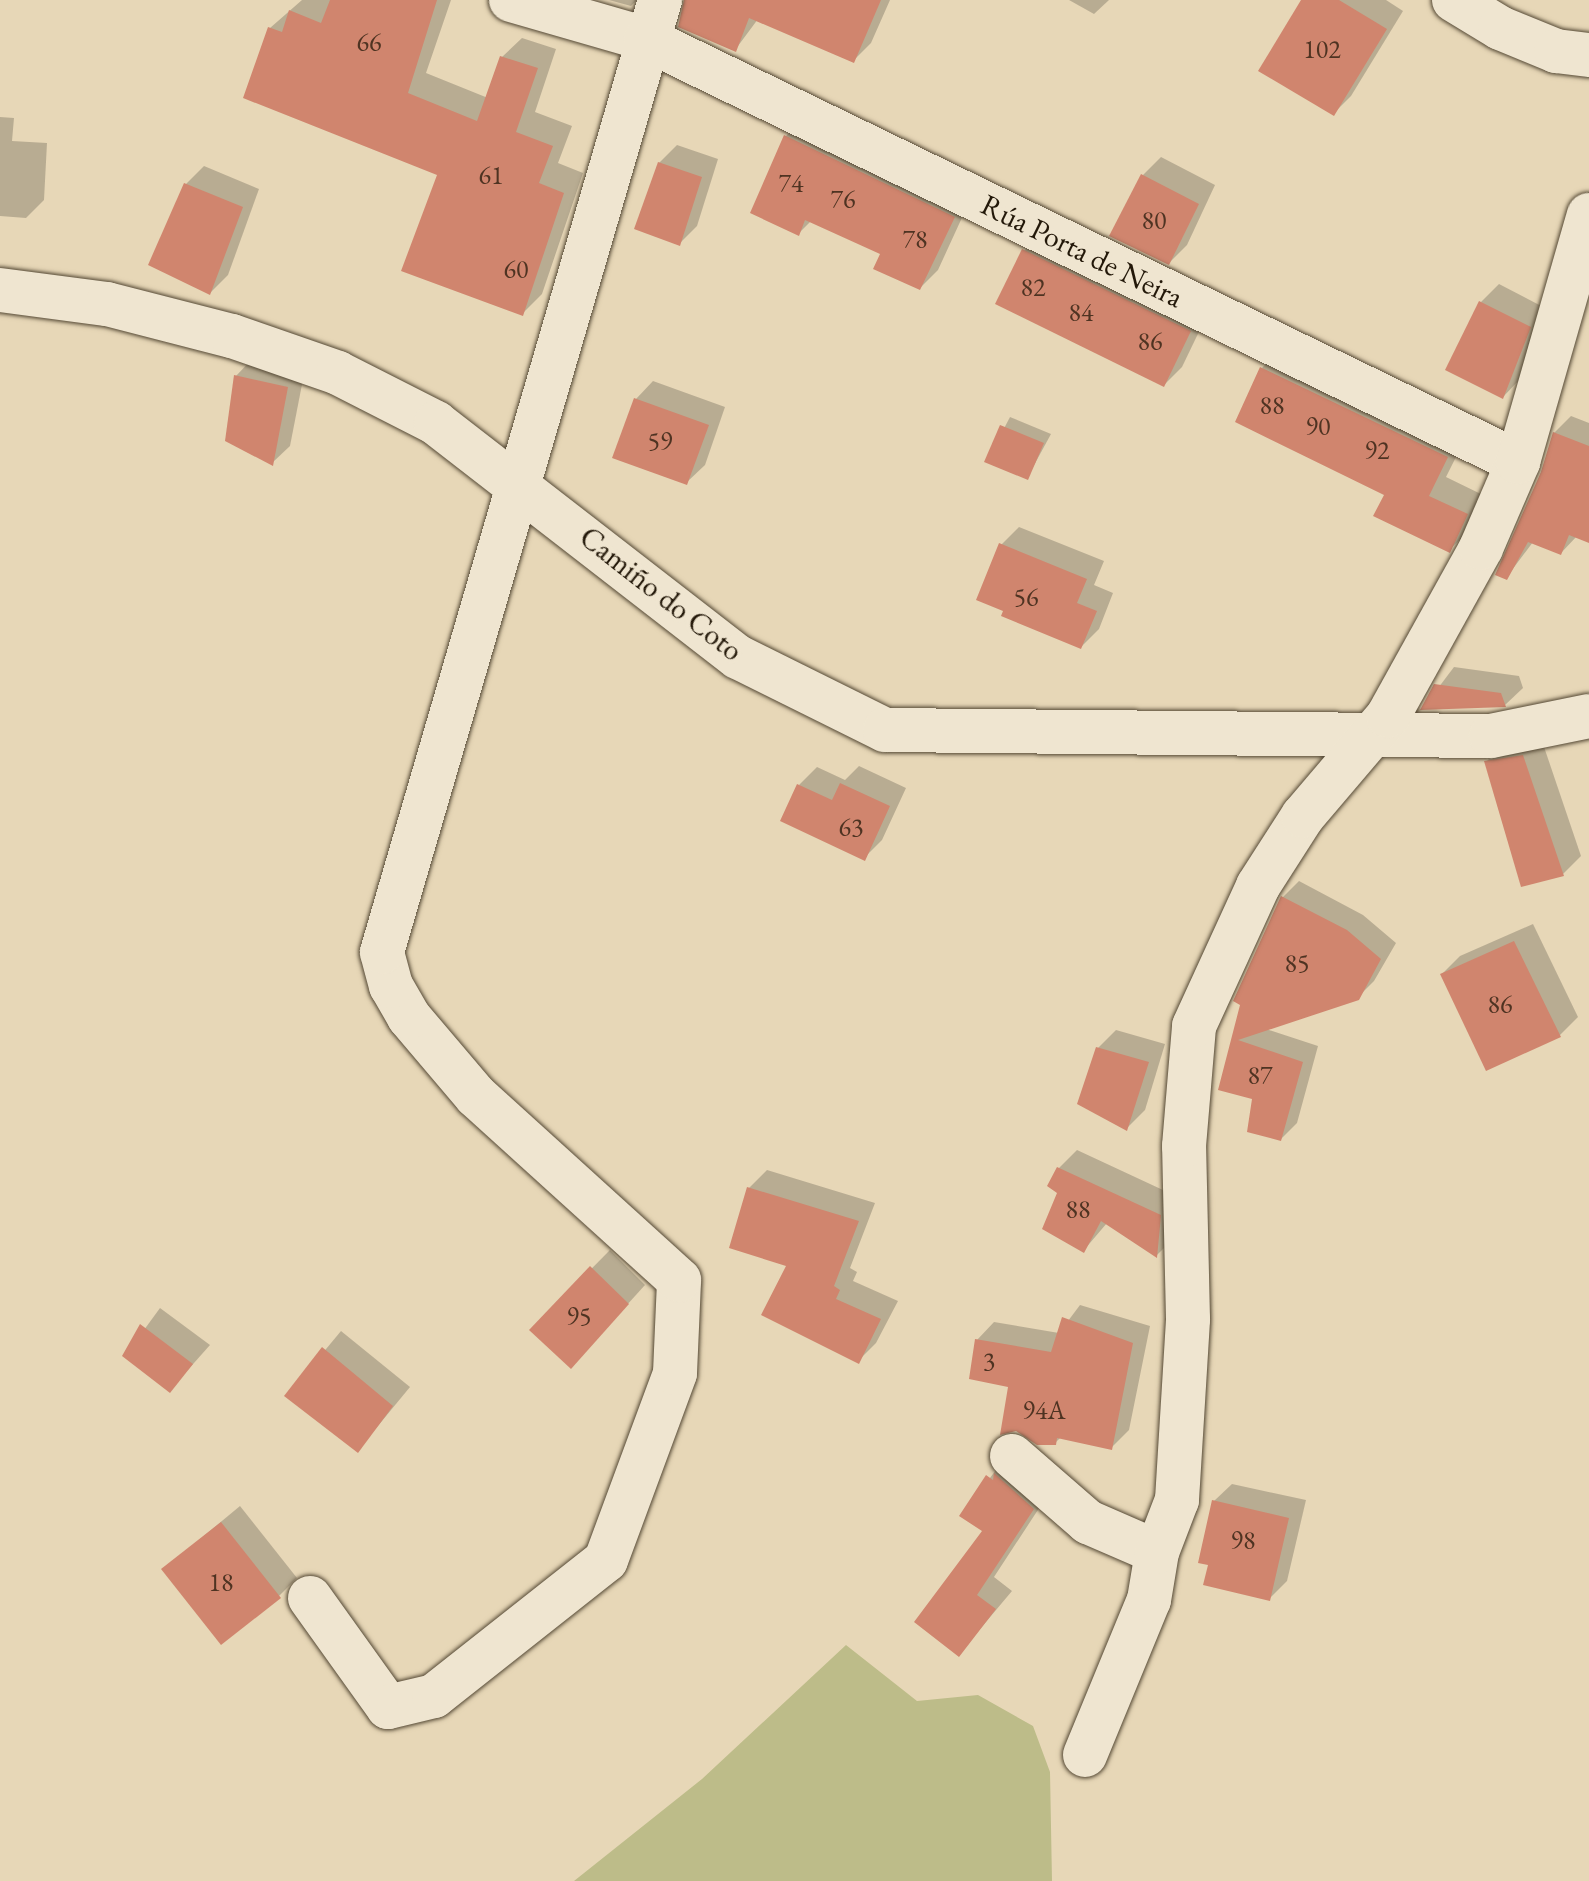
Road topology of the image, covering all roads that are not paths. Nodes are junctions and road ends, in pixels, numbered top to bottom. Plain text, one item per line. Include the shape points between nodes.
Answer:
1 (511, 0) edge
2 (1454, 0) edge
3 (653, 20) edge
4 (1589, 55) edge
5 (1589, 215) edge
6 (0, 290) edge
7 (1518, 462) junction
8 (520, 483) junction
9 (1589, 716) edge
10 (1364, 739) junction
11 (1012, 1456) dead end
12 (1157, 1552) junction
13 (310, 1598) dead end
14 (1085, 1755) dead end

1 - 3 street, Rúa Porta de Neira
2 - 4 street via 1500,28 1556,51
3 - 7 street, Rúa Porta de Neira
3 - 8 street via 528,439
5 - 7 street
6 - 8 street, Camiño do Coto via 107,304 232,336 338,373 436,423
7 - 10 street via 1481,548 1388,716
8 - 10 street, Camiño do Coto via 738,657 885,730
8 - 13 street via 382,952 391,986 409,1017 476,1096 679,1280 675,1373 606,1560 434,1696 388,1707
9 - 10 street, Camiño do Coto via 1491,736
10 - 12 street via 1303,816 1258,886 1194,1026 1184,1146 1188,1319 1177,1500
11 - 12 street via 1088,1522
12 - 14 street via 1149,1600

